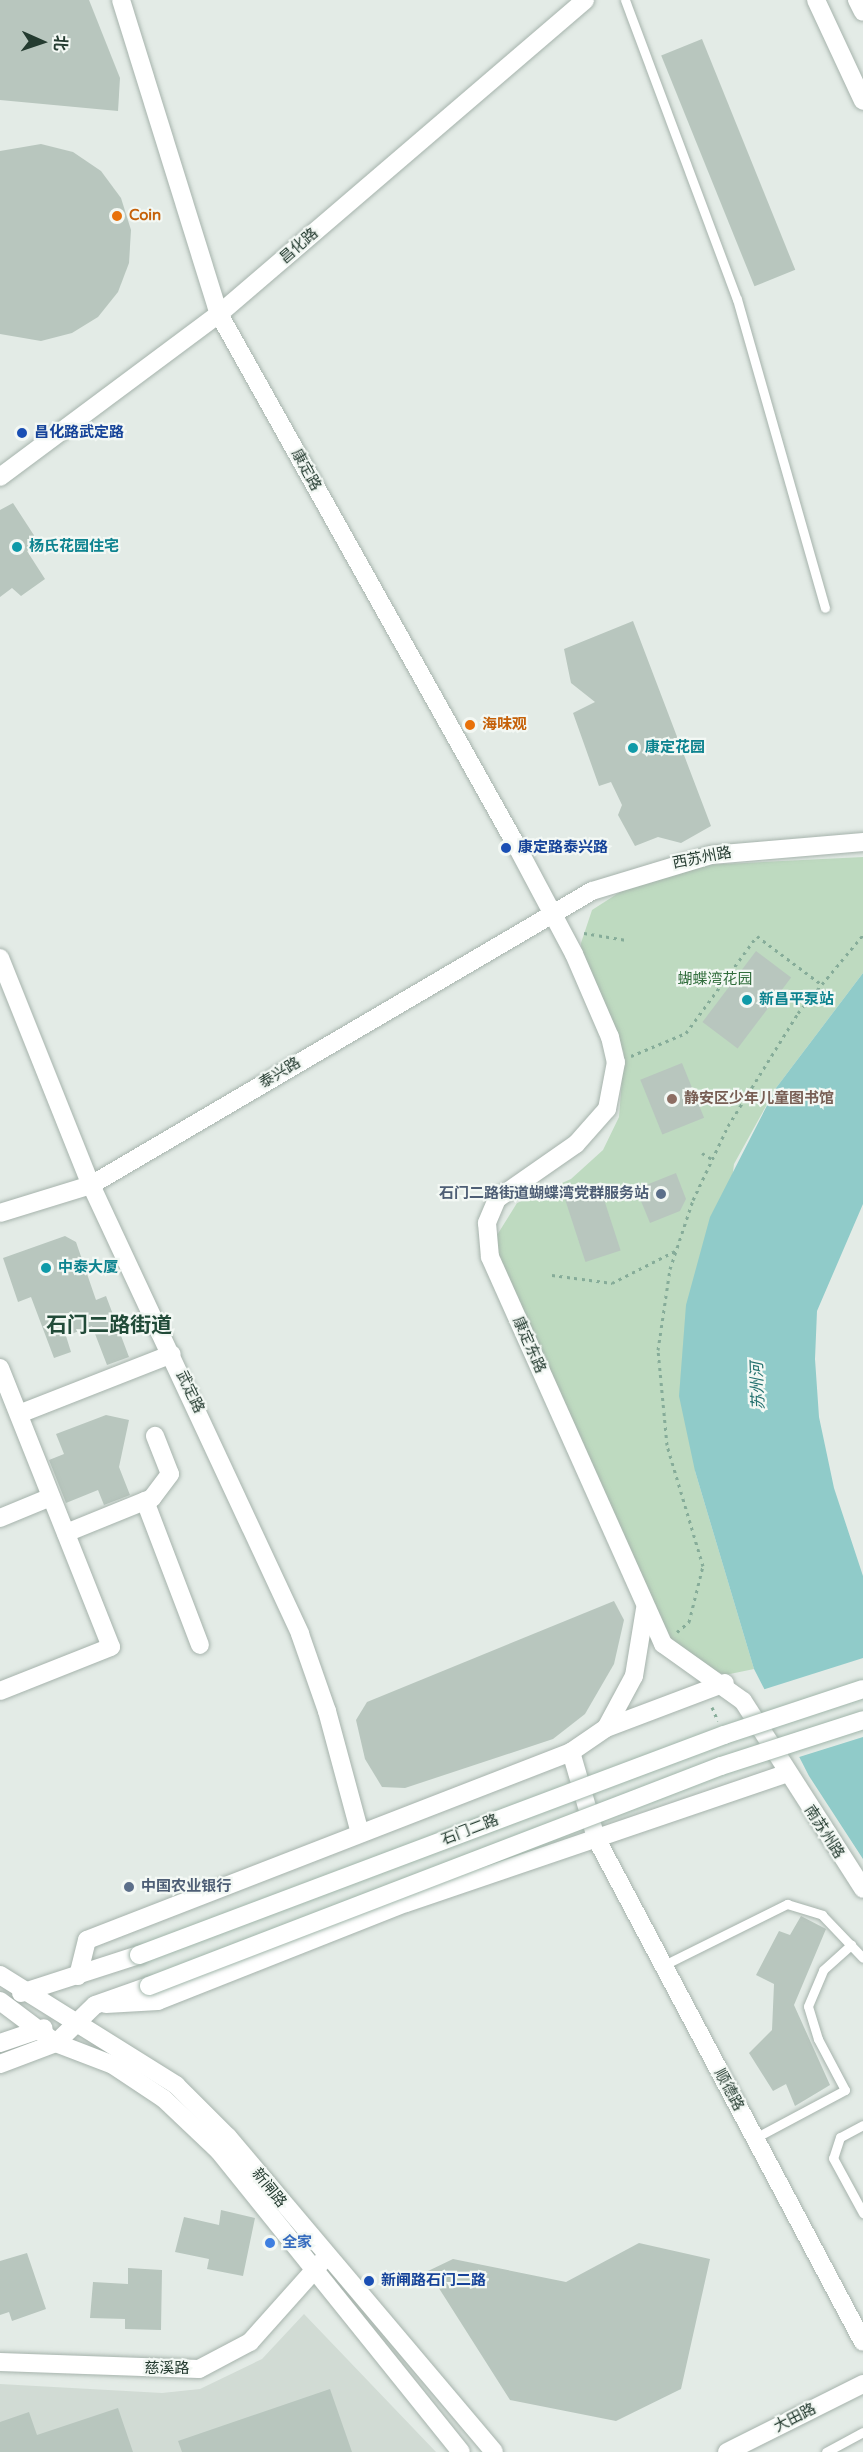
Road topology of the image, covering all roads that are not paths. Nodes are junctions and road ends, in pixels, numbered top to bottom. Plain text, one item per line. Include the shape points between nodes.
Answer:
1 (121, 0) edge
2 (585, 0) edge
3 (625, 0) edge
4 (816, 0) edge
5 (857, 0) edge
6 (863, 12) edge
7 (863, 101) edge
8 (219, 314) junction
9 (0, 477) edge
10 (825, 608) dead end
11 (863, 842) edge
12 (552, 913) junction
13 (0, 958) edge
14 (91, 1185) junction
15 (0, 1213) edge
16 (172, 1354) junction
17 (0, 1368) edge
18 (19, 1414) junction
19 (154, 1436) dead end
20 (51, 1497) junction
21 (145, 1501) junction
22 (0, 1518) edge
23 (66, 1533) junction
24 (646, 1607) junction
25 (200, 1645) dead end
26 (725, 1683) junction
27 (863, 1689) edge
28 (0, 1691) edge
29 (863, 1720) edge
30 (606, 1728) junction
31 (571, 1752) junction
32 (787, 1773) junction
33 (360, 1833) junction
34 (596, 1838) junction
35 (863, 1889) edge
36 (850, 1945) junction
37 (863, 1958) edge
38 (662, 1966) junction
39 (0, 1975) edge
40 (78, 1976) junction
41 (30, 1990) junction
42 (0, 2001) edge
43 (95, 2005) junction
44 (7, 2017) edge
45 (72, 2024) junction
46 (38, 2030) junction
47 (0, 2043) edge
48 (56, 2043) junction
49 (0, 2064) edge
50 (863, 2125) edge
51 (755, 2138) junction
52 (863, 2213) edge
53 (320, 2261) junction
54 (863, 2342) edge
55 (0, 2362) edge
56 (863, 2384) edge
57 (863, 2432) edge
58 (461, 2452) edge
59 (494, 2452) edge
60 (727, 2452) edge
61 (826, 2452) edge

1 - 8 street, 康定路
2 - 8 street, 昌化路
3 - 10 lane via 736,299
4 - 7 street
5 - 6 street
8 - 9 street, 昌化路
8 - 12 street, 康定路
11 - 12 street, 西苏州路 via 762,848 683,860 623,878
12 - 14 street, 泰兴路
12 - 24 street, 康定东路 via 598,1005 616,1062 611,1098 594,1128 497,1199 485,1239
13 - 14 street, 武定路
14 - 15 street, 泰兴路
14 - 16 street, 武定路
16 - 18 street
16 - 33 street, 武定路 via 308,1653
17 - 18 street
18 - 20 street
19 - 21 street via 170,1473
20 - 22 street
20 - 23 street
21 - 23 street
21 - 25 street
23 - 28 street via 111,1647
24 - 26 street, 康定东路 via 663,1644
24 - 30 street via 634,1676
26 - 30 street
26 - 32 street via 743,1701
27 - 40 street, 石门二路, bridge via 724,1735
29 - 43 street, 石门二路, bridge via 721,1766
30 - 31 street
31 - 33 street
31 - 34 street, 顺德路
32 - 34 street
32 - 35 street, 南苏州路
33 - 40 street via 87,1940
34 - 38 street, 顺德路
34 - 43 street via 406,1903 158,2001
36 - 37 lane
36 - 38 lane via 822,1915 787,1904
36 - 51 lane via 823,1970 808,2006 818,2039 845,2090
38 - 51 street, 顺德路
39 - 41 street, 新闸路
40 - 41 street, 石门二路
41 - 42 street, 石门二路
41 - 44 street
41 - 45 street, 新闸路
42 - 44 street, 新闸路
43 - 45 street, 石门二路
44 - 46 street, 新闸路
45 - 46 street, 石门二路
45 - 48 street, 石门二路
45 - 53 street, 新闸路 via 112,2042 176,2085 228,2137
46 - 47 street, 石门二路
46 - 48 street, 新闸路
48 - 49 street, 石门二路
48 - 53 street, 新闸路 via 113,2065 164,2099 219,2151
50 - 52 lane via 840,2137 834,2158
51 - 54 street, 顺德路
53 - 55 street, 慈溪路 via 250,2342 199,2368
53 - 58 street, 新闸路 via 366,2340
53 - 59 street, 新闸路
56 - 60 street, 大田路
57 - 61 lane

